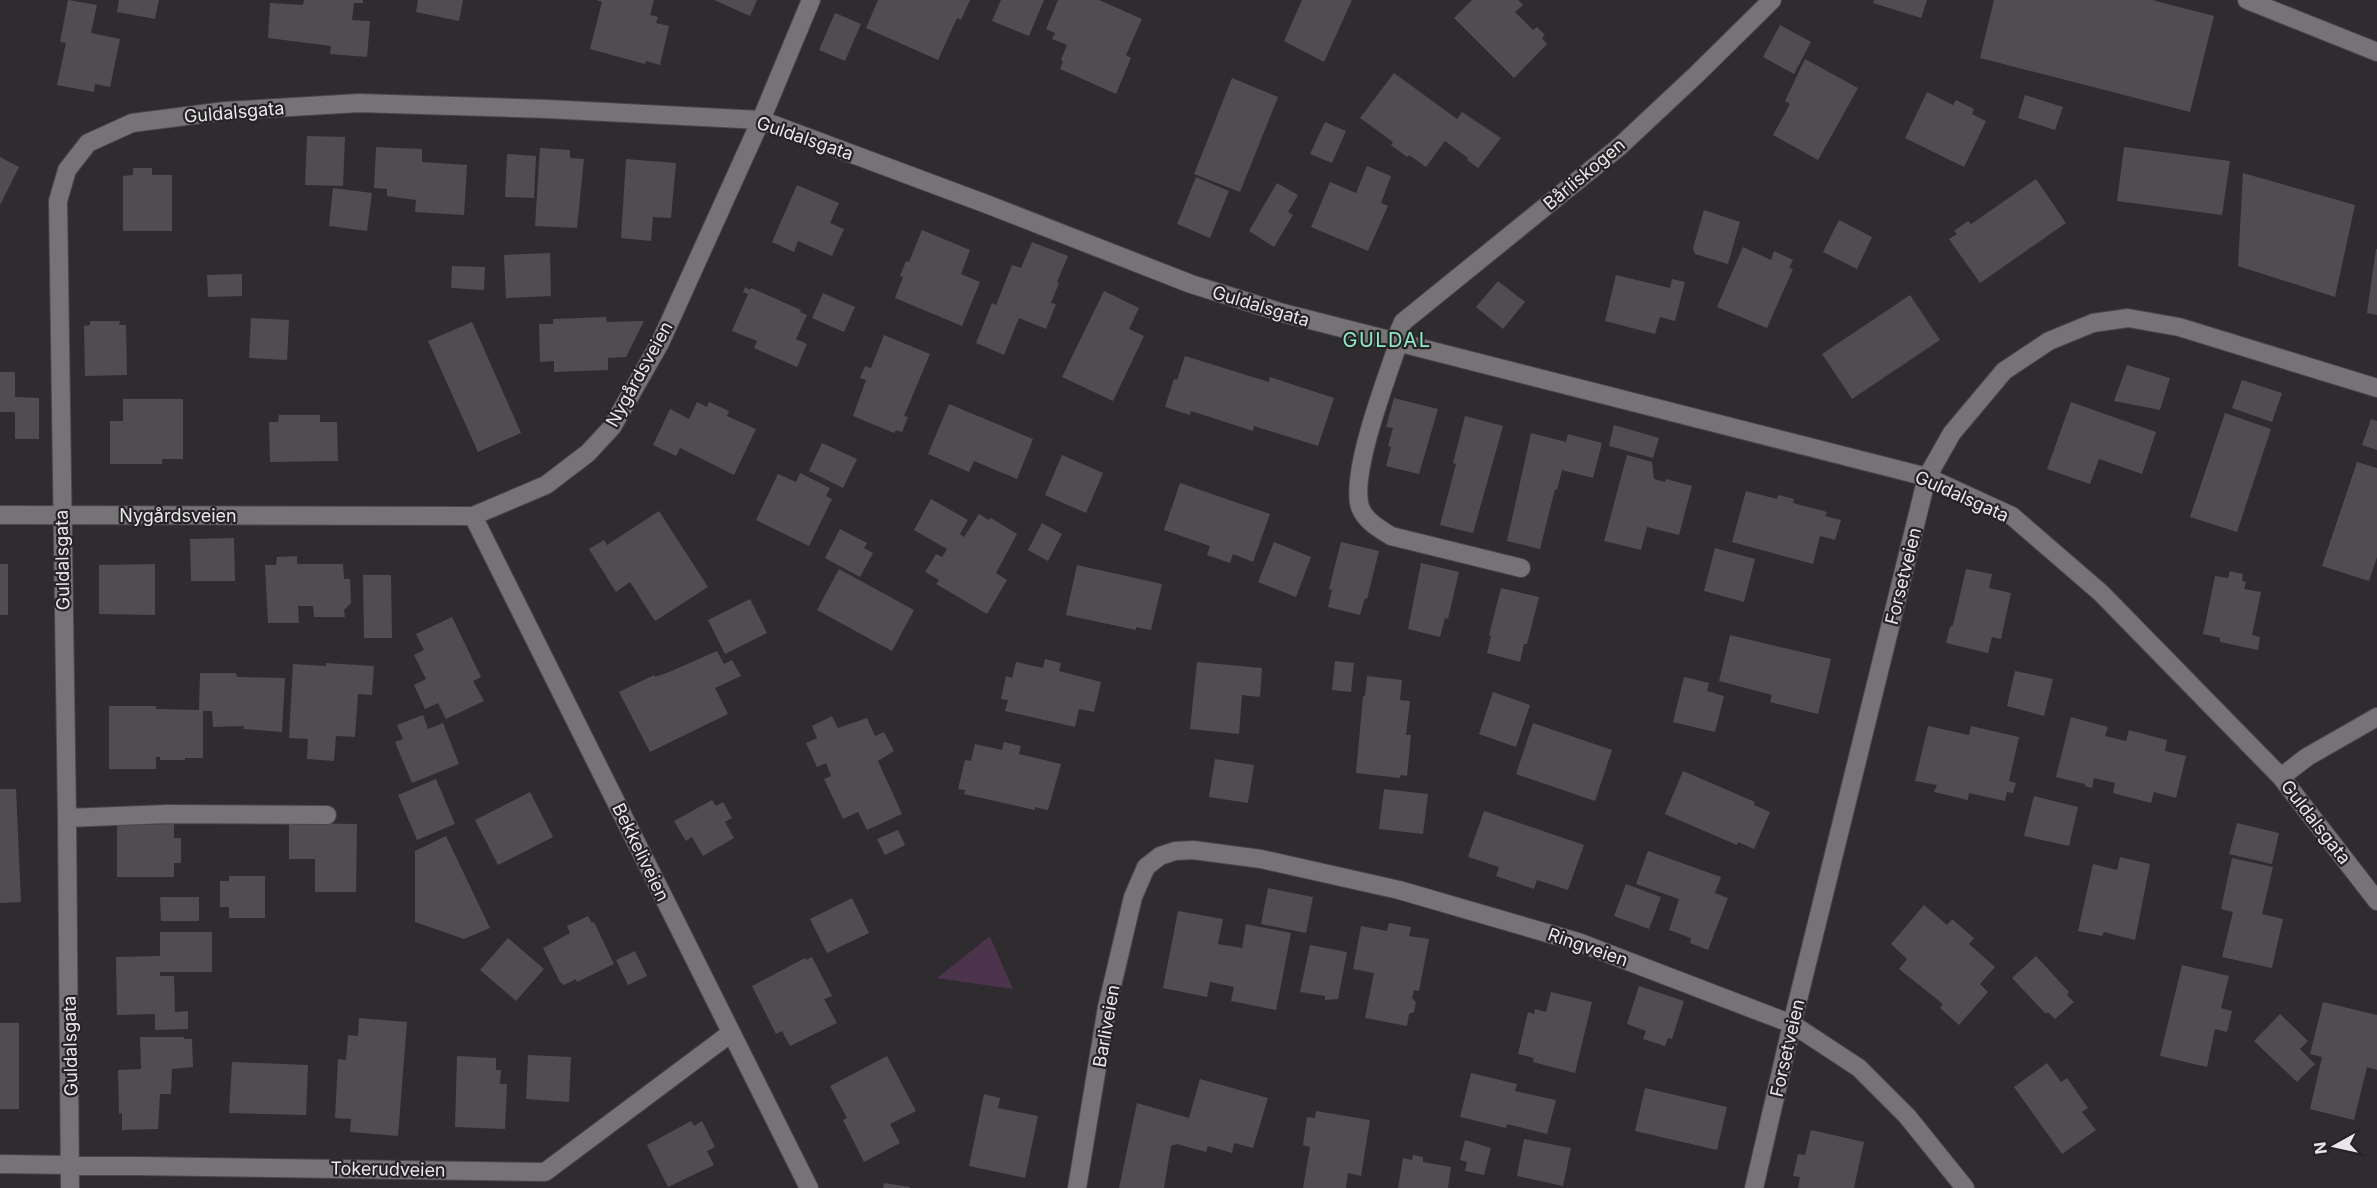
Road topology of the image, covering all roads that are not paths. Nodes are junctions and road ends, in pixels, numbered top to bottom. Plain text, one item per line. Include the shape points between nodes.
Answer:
1 (811, 0) edge
2 (1772, 0) edge
3 (2247, 0) edge
4 (2377, 52) edge
5 (761, 120) junction
6 (1396, 344) junction
7 (2377, 388) edge
8 (1927, 477) junction
9 (61, 514) junction
10 (0, 515) edge
11 (473, 516) junction
12 (1521, 568) dead end
13 (2377, 717) edge
14 (2281, 777) junction
15 (327, 815) dead end
16 (67, 818) junction
17 (1146, 867) joint
18 (2377, 901) edge
19 (1792, 1024) junction
20 (731, 1033) junction
21 (0, 1164) edge
22 (71, 1164) junction
23 (544, 1180) edge
24 (70, 1188) edge
25 (809, 1188) edge
26 (1077, 1188) edge
27 (1754, 1188) edge
28 (1965, 1188) edge

1 - 5 street, Nygårdsveien
2 - 6 street, Bårliskogen via 1618,147 1403,322
3 - 4 street
5 - 6 street, Guldalsgata via 1191,284
5 - 9 street, Guldalsgata via 359,104 225,111 132,123 88,143 67,170 58,201
5 - 11 street, Nygårdsveien via 660,343 612,427 588,453 546,485
6 - 8 street, Guldalsgata
6 - 12 street via 1369,430 1358,493 1361,510 1391,536
7 - 8 street, Forsetveien via 2179,327 2128,318 2093,323 2049,341 2004,371 1952,433
8 - 14 street, Guldalsgata via 2012,516 2101,593
8 - 19 street, Forsetveien
9 - 10 street, Nygårdsveien
9 - 11 street, Nygårdsveien
9 - 16 street, Guldalsgata
11 - 20 street, Bekkeliveien
13 - 14 street via 2307,757
14 - 18 street, Guldalsgata
15 - 16 street
16 - 22 street, Guldalsgata
17 - 19 street, Ringveien via 1160,856 1193,850 1261,859 1399,890 1578,942
17 - 26 street, Barliveien via 1133,897 1107,1007
19 - 27 street, Forsetveien
19 - 28 street, Ringveien via 1859,1068 1907,1116
20 - 23 street, Tokerudveien
20 - 25 street, Bekkeliveien
21 - 22 street, Tokerudveien
22 - 23 street, Tokerudveien
22 - 24 street, Guldalsgata

